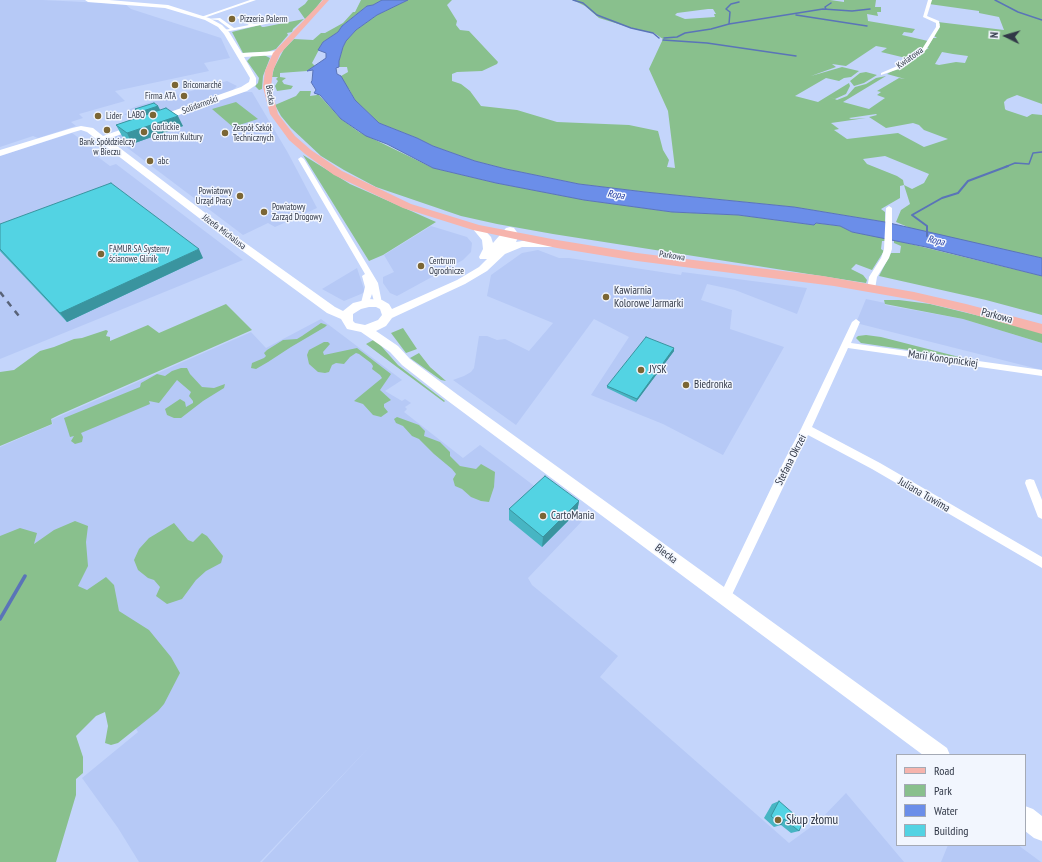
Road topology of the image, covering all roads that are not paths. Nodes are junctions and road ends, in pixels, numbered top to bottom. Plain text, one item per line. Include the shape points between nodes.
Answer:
1 (88, 0) edge
2 (254, 0) edge
3 (326, 0) edge
4 (930, 0) edge
5 (238, 16) dead end
6 (206, 18) junction
7 (284, 20) dead end
8 (252, 25) junction
9 (232, 29) junction
10 (225, 31) junction
11 (277, 53) junction
12 (240, 55) junction
13 (883, 74) dead end
14 (101, 139) junction
15 (0, 153) edge
16 (301, 159) dead end
17 (368, 188) junction
18 (889, 208) dead end
19 (477, 228) junction
20 (510, 233) junction
21 (557, 244) junction
22 (503, 251) junction
23 (487, 255) junction
24 (360, 261) junction
25 (834, 282) junction
26 (871, 289) junction
27 (365, 303) junction
28 (350, 312) junction
29 (383, 312) junction
30 (856, 322) dead end
31 (365, 329) junction
32 (1042, 329) edge
33 (845, 345) junction
34 (394, 349) junction
35 (1042, 373) edge
36 (806, 429) junction
37 (1030, 483) dead end
38 (1042, 514) edge
39 (1042, 563) edge
40 (725, 597) junction
41 (939, 754) edge
42 (1026, 818) edge
43 (1042, 830) edge

1 - 6 street via 148,4 180,9
2 - 6 street
3 - 11 main road, Biecka
4 - 13 street, Kwiatowa via 925,18 938,22 938,27 924,50
5 - 8 street
6 - 9 street via 219,19
6 - 10 street
7 - 8 street
8 - 9 street
9 - 10 street
10 - 12 street
11 - 12 street
11 - 17 main road, Biecka via 269,71 267,87 274,114 292,138 308,152 338,173
12 - 14 street, Solidarności via 253,78 253,83 240,90
14 - 15 street, Józefa Michalusa via 85,128
14 - 28 street, Józefa Michalusa via 331,310
16 - 24 street, Biecka
17 - 19 main road, Biecka via 407,206
17 - 20 main road, Biecka
18 - 26 street via 888,249 873,277
19 - 20 main road, Biecka
19 - 23 street via 489,245
20 - 21 main road, Parkowa
20 - 22 street via 511,242
20 - 23 street
20 - 25 main road, Parkowa
21 - 22 street via 522,244
21 - 25 main road, Parkowa
22 - 29 street via 483,269 461,282 401,308
23 - 29 street via 454,279
24 - 27 street, Biecka via 369,287
24 - 29 street, Biecka via 374,283
25 - 26 main road, Parkowa
26 - 32 main road, Parkowa via 966,308
27 - 28 street
27 - 29 street
28 - 31 street, Biecka via 347,322 351,326
29 - 31 street via 374,327
29 - 34 street, Biecka
30 - 33 street, Stefana Okrzei
31 - 34 street, Biecka
33 - 35 street, Marii Konopnickiej
33 - 36 street, Stefana Okrzei
34 - 40 street, Biecka via 406,362
36 - 39 street, Juliana Tuwima via 876,466
36 - 40 street, Stefana Okrzei
37 - 38 street
40 - 41 street, Biecka
42 - 43 street

